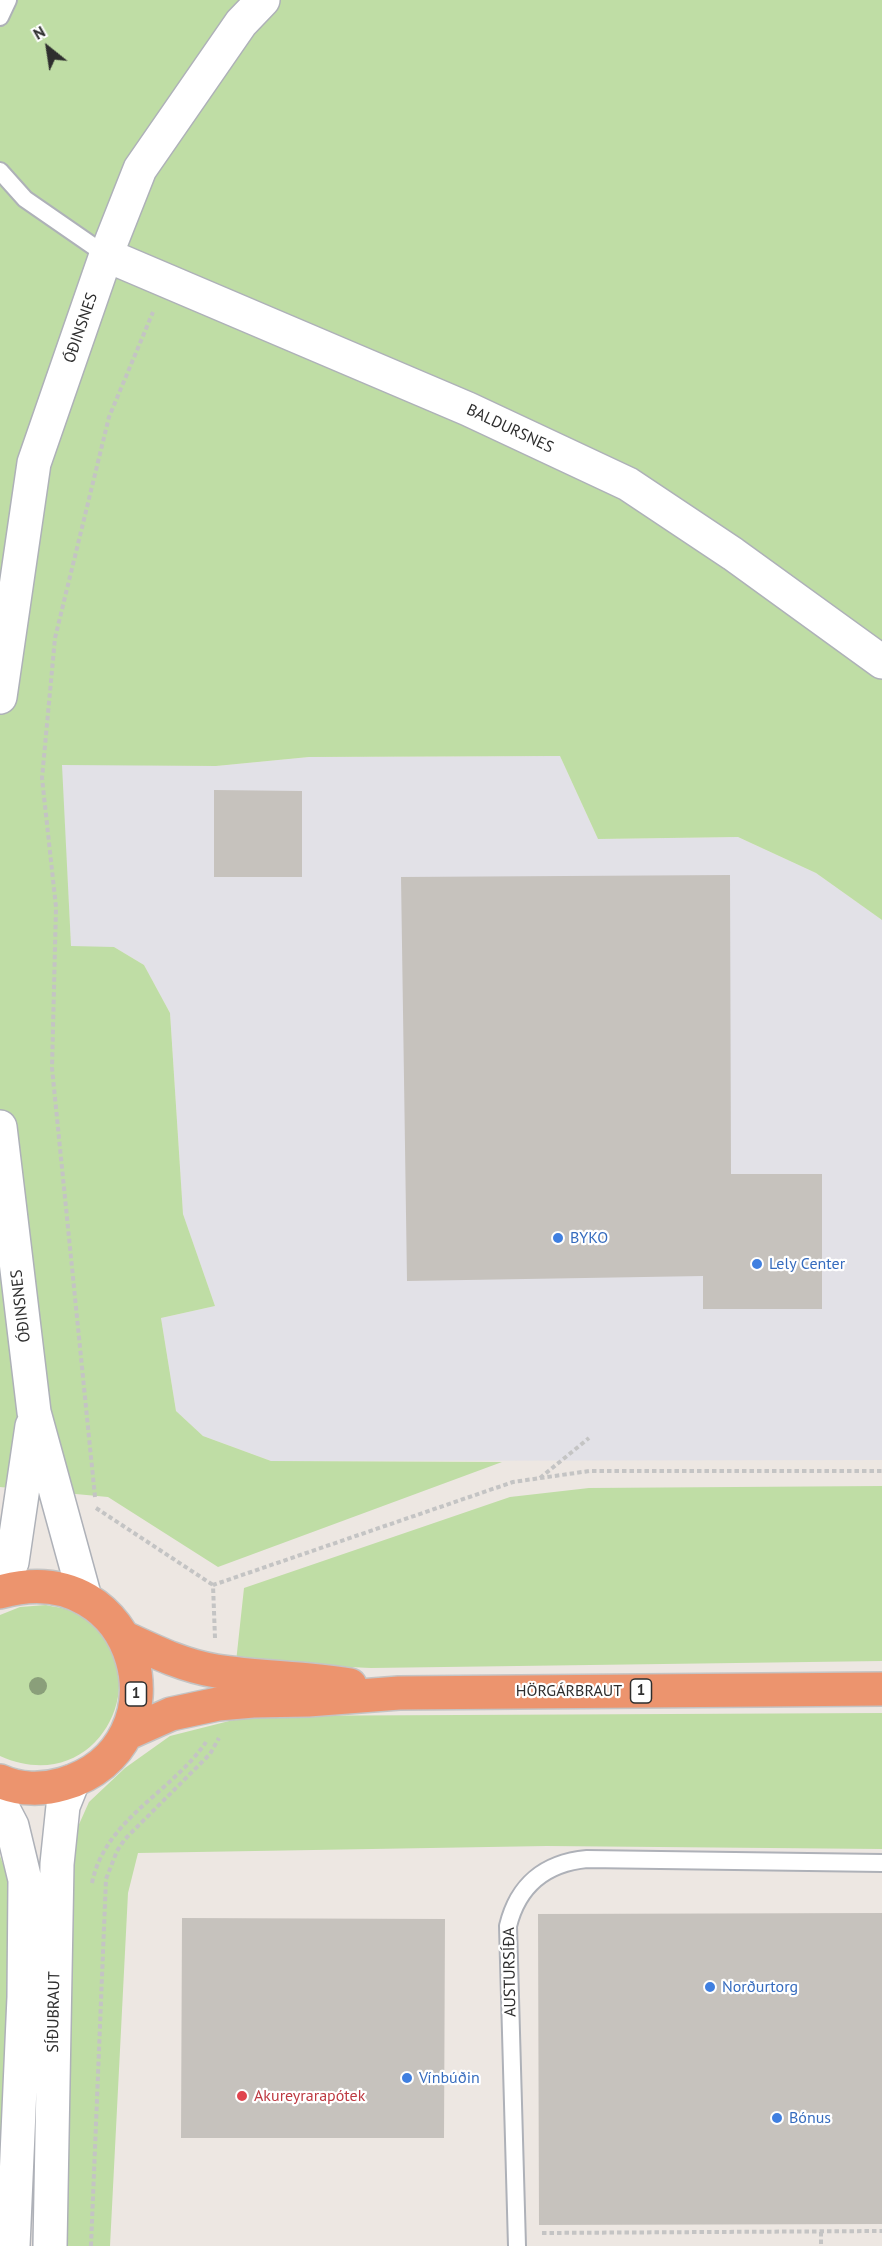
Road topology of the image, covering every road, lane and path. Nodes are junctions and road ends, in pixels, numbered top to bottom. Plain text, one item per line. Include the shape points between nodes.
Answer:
1 (8, 0) edge
2 (263, 0) edge
3 (0, 17) edge
4 (0, 171) edge
5 (106, 255) junction
6 (167, 280) junction
7 (882, 662) edge
8 (0, 697) edge
9 (0, 1127) edge
10 (34, 1412) junction
11 (589, 1438) dead end
12 (882, 1471) edge
13 (539, 1478) junction
14 (213, 1585) junction
15 (0, 1590) edge
16 (85, 1598) junction
17 (125, 1638) junction
18 (215, 1647) dead end
19 (882, 1689) edge
20 (399, 1693) junction
21 (126, 1734) junction
22 (222, 1734) dead end
23 (208, 1739) dead end
24 (0, 1781) edge
25 (73, 1781) junction
26 (0, 1803) edge
27 (882, 1863) edge
28 (92, 1894) dead end
29 (9, 2228) edge
30 (821, 2231) junction
31 (882, 2231) edge
32 (50, 2235) edge
33 (542, 2239) dead end
34 (91, 2246) edge
35 (517, 2246) edge
36 (821, 2246) edge

1 - 3 lane
2 - 5 street, ÓÐINSNES via 241,23 140,169
4 - 5 lane via 25,199
5 - 6 street, BALDURSNES
5 - 8 street, ÓÐINSNES via 34,463
6 - 7 street, BALDURSNES via 468,409 628,484
6 - 14 path via 109,417 55,638 42,778 56,907 52,1068 96,1507
9 - 10 street, ÓÐINSNES
10 - 15 street, ÓÐINSNES via 12,1562
10 - 16 street, ÓÐINSNES
11 - 13 path
12 - 13 path via 589,1471
13 - 14 path via 513,1482
14 - 18 path
15 - 16 highway, 1 via 42,1586
16 - 17 highway, 1
17 - 20 highway, HÖRGÁRBRAUT / 1 via 172,1660 216,1671 306,1677
17 - 21 highway, 1 via 136,1669 136,1703
19 - 20 highway, HÖRGÁRBRAUT / 1
20 - 21 highway, HÖRGÁRBRAUT / 1 via 218,1704 171,1714
21 - 25 highway, 1 via 104,1763
22 - 34 path via 210,1754 125,1839 106,1879
23 - 28 path via 111,1839 96,1866
24 - 25 highway, 1 via 28,1788
25 - 32 street, SÍÐUBRAUT via 63,1806 57,1864
26 - 29 street, SÍÐUBRAUT via 12,1826 25,1880 24,1997
27 - 35 lane, AUSTURSÍÐA via 587,1859 555,1865 528,1884 518,1896 508,1926
29 - 32 street
30 - 31 path
30 - 33 path via 542,2232
30 - 36 path

